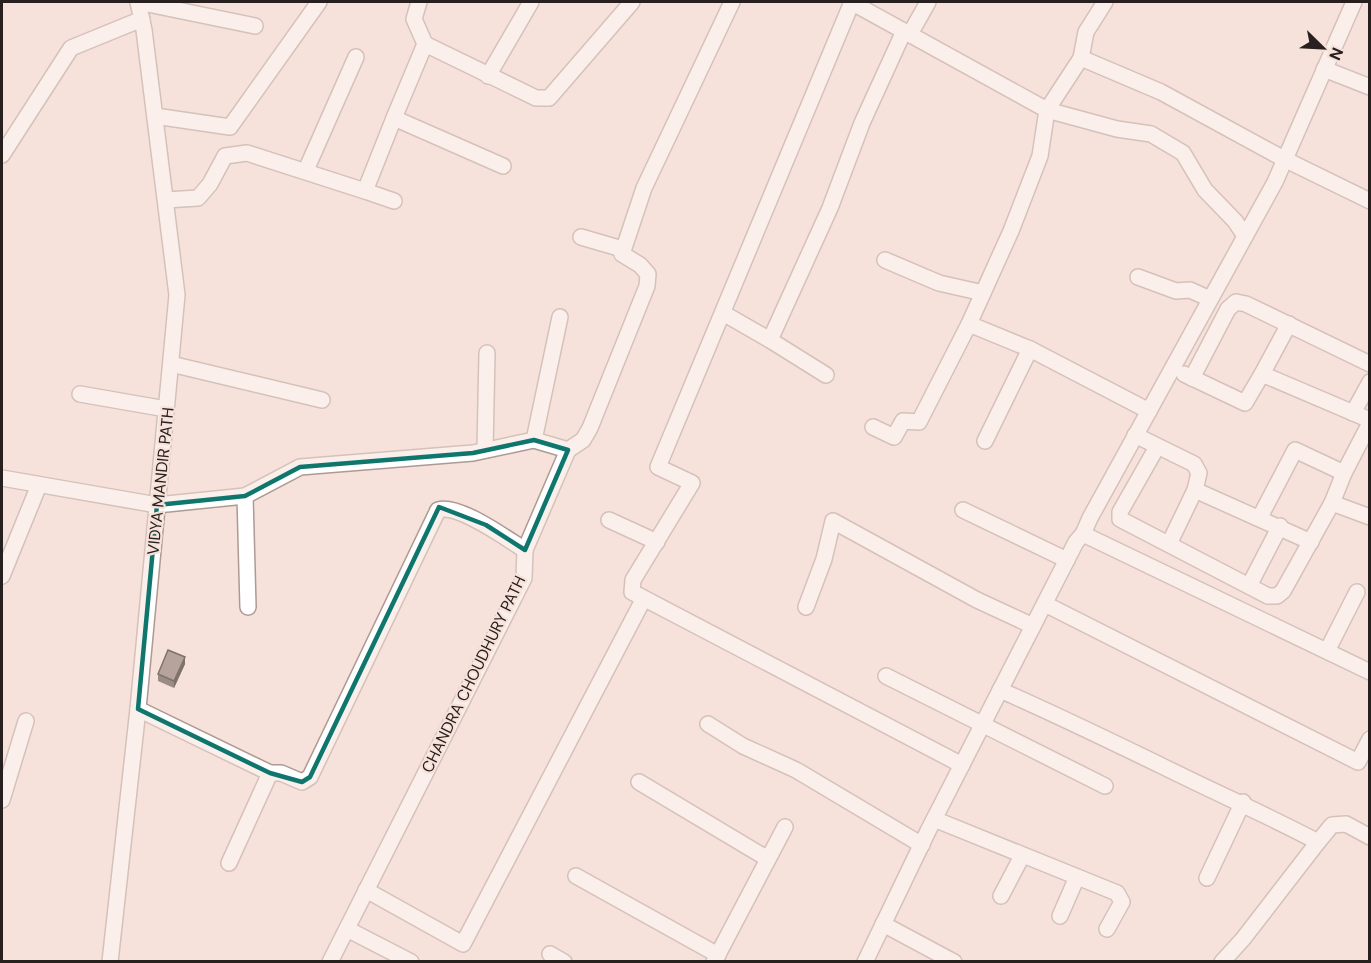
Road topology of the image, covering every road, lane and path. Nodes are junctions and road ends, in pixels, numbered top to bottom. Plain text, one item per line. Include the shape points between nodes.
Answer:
1 (138, 2) edge
2 (319, 2) edge
3 (419, 2) edge
4 (531, 2) edge
5 (632, 2) edge
6 (732, 2) edge
7 (852, 2) edge
8 (928, 2) edge
9 (1105, 2) edge
10 (1350, 3) edge
11 (142, 19) junction
12 (255, 26) dead end
13 (907, 32) junction
14 (425, 44) junction
15 (356, 57) dead end
16 (1081, 58) junction
17 (1324, 69) junction
18 (489, 76) junction
19 (1370, 87) edge
20 (1047, 110) junction
21 (155, 116) junction
22 (394, 118) junction
23 (2, 155) edge
24 (1284, 159) junction
25 (503, 166) dead end
26 (306, 170) junction
27 (365, 190) junction
28 (166, 200) junction
29 (394, 201) dead end
30 (1370, 201) edge
31 (1245, 236) junction
32 (581, 237) dead end
33 (622, 249) junction
34 (885, 260) dead end
35 (1138, 277) dead end
36 (983, 293) junction
37 (1210, 299) junction
38 (723, 313) junction
39 (560, 317) dead end
40 (969, 324) junction
41 (1289, 324) junction
42 (770, 340) junction
43 (1030, 349) junction
44 (487, 353) dead end
45 (171, 364) junction
46 (1370, 364) edge
47 (1172, 368) junction
48 (1262, 374) junction
49 (826, 375) dead end
50 (1192, 378) junction
51 (1370, 382) edge
52 (80, 394) dead end
53 (322, 400) dead end
54 (166, 410) junction
55 (1149, 411) junction
56 (1353, 413) junction
57 (1370, 422) edge
58 (873, 427) dead end
59 (1136, 435) junction
60 (534, 440) junction
61 (985, 441) dead end
62 (1157, 447) junction
63 (484, 450) junction
64 (568, 450) junction
65 (1344, 473) junction
66 (2, 478) edge
67 (39, 485) junction
68 (1195, 490) junction
69 (245, 496) junction
70 (1332, 503) junction
71 (157, 505) junction
72 (963, 510) dead end
73 (1260, 517) junction
74 (1370, 517) edge
75 (609, 520) dead end
76 (1280, 526) junction
77 (1083, 534) junction
78 (657, 542) junction
79 (1311, 542) junction
80 (1169, 544) junction
81 (525, 550) junction
82 (1067, 560) junction
83 (2, 576) edge
84 (1249, 586) junction
85 (1357, 592) dead end
86 (643, 600) junction
87 (1045, 604) junction
88 (248, 607) dead end
89 (806, 607) dead end
90 (1033, 626) junction
91 (1327, 651) junction
92 (1370, 672) edge
93 (886, 676) dead end
94 (1000, 690) junction
95 (138, 709) junction
96 (26, 721) dead end
97 (708, 724) dead end
98 (982, 725) junction
99 (1370, 739) edge
100 (962, 765) junction
101 (270, 773) junction
102 (639, 782) dead end
103 (1105, 786) dead end
104 (2, 800) edge
105 (1243, 802) junction
106 (934, 819) junction
107 (784, 827) dead end
108 (1370, 837) edge
109 (1318, 842) junction
110 (921, 845) junction
111 (1022, 855) junction
112 (768, 859) junction
113 (229, 863) dead end
114 (576, 876) dead end
115 (1077, 877) junction
116 (1207, 878) dead end
117 (366, 891) junction
118 (1001, 896) dead end
119 (1060, 915) dead end
120 (883, 924) junction
121 (1107, 928) dead end
122 (347, 929) junction
123 (716, 958) edge
124 (110, 962) edge
125 (330, 962) edge
126 (411, 962) edge
127 (865, 962) edge
128 (954, 962) edge
129 (1222, 962) edge

1 - 11 street, VIDYA MANDIR PATH
1 - 12 street
2 - 21 street via 230,126
3 - 14 street via 414,19
4 - 18 street
5 - 18 street via 549,98 536,98
6 - 33 street via 644,188
7 - 13 street
7 - 38 street
8 - 13 street
9 - 16 street via 1086,32
10 - 17 street
11 - 21 street, VIDYA MANDIR PATH
11 - 23 street via 71,48
13 - 20 street
13 - 42 street via 862,123 830,208
14 - 18 street
14 - 22 street
15 - 26 street
16 - 20 street
16 - 24 street via 1161,92
17 - 19 street
17 - 24 street
20 - 31 street via 1151,134 1183,153 1205,190 1236,221
20 - 36 street via 1040,156
21 - 28 street, VIDYA MANDIR PATH
22 - 25 street
22 - 27 street
24 - 30 street
24 - 31 street
26 - 27 street
26 - 28 street via 247,153 225,156 198,198
27 - 29 street
28 - 45 street, VIDYA MANDIR PATH via 177,295
31 - 37 street
32 - 33 street
33 - 64 street via 622,254 648,274 647,286 590,428
34 - 36 street via 939,283
35 - 37 street
36 - 40 street
37 - 47 street
38 - 42 street
38 - 78 street via 658,467 692,483
39 - 60 street
40 - 43 street
40 - 58 street via 919,422 903,421 894,437
41 - 46 street
41 - 48 street
41 - 50 street via 1236,302 1228,309
42 - 49 street
43 - 55 street
43 - 61 street
44 - 63 street
45 - 53 street
45 - 54 street, VIDYA MANDIR PATH
47 - 50 street
47 - 55 street
48 - 50 street via 1245,403
48 - 56 street
51 - 56 street
52 - 54 street
54 - 71 street, VIDYA MANDIR PATH
55 - 59 street
56 - 57 street
57 - 65 street
59 - 62 street
59 - 77 street
60 - 63 street
60 - 64 street
62 - 68 street via 1194,465 1200,473
62 - 80 street via 1120,512 1120,519
63 - 69 street via 300,467
64 - 81 street, CHANDRA CHOUDHURY PATH
65 - 70 street
65 - 73 street via 1295,450
66 - 67 street
67 - 71 street
67 - 83 street
68 - 73 street
68 - 80 street
69 - 71 street
69 - 88 street
70 - 74 street
70 - 79 street
71 - 95 street, VIDYA MANDIR PATH
72 - 82 street
73 - 76 street
75 - 78 street
76 - 79 street
76 - 84 street
77 - 82 street
77 - 91 street
78 - 86 street via 633,580 632,592
79 - 84 street via 1277,596 1268,596
80 - 84 street
81 - 101 street via 486,525 452,510 438,510 310,777 302,782
81 - 117 street, CHANDRA CHOUDHURY PATH via 524,578
82 - 87 street
85 - 91 street
86 - 100 street
86 - 117 street via 463,944
87 - 90 street
87 - 99 street via 1358,762
89 - 90 street via 833,521 977,600
90 - 94 street
91 - 92 street
93 - 98 street
94 - 98 street
94 - 105 street
95 - 101 street
95 - 124 street, VIDYA MANDIR PATH
96 - 104 street
97 - 110 street via 743,746 796,770
98 - 100 street
98 - 103 street
100 - 106 street
101 - 113 street
102 - 112 street
105 - 109 street
105 - 116 street
106 - 110 street
106 - 111 street
107 - 112 street
108 - 109 street via 1346,824 1332,825
109 - 129 street
110 - 120 street
111 - 115 street
111 - 118 street
112 - 123 street
114 - 123 street
115 - 119 street
115 - 121 street via 1121,897
117 - 122 street, CHANDRA CHOUDHURY PATH
120 - 127 street
120 - 128 street
122 - 125 street, CHANDRA CHOUDHURY PATH
122 - 126 street

